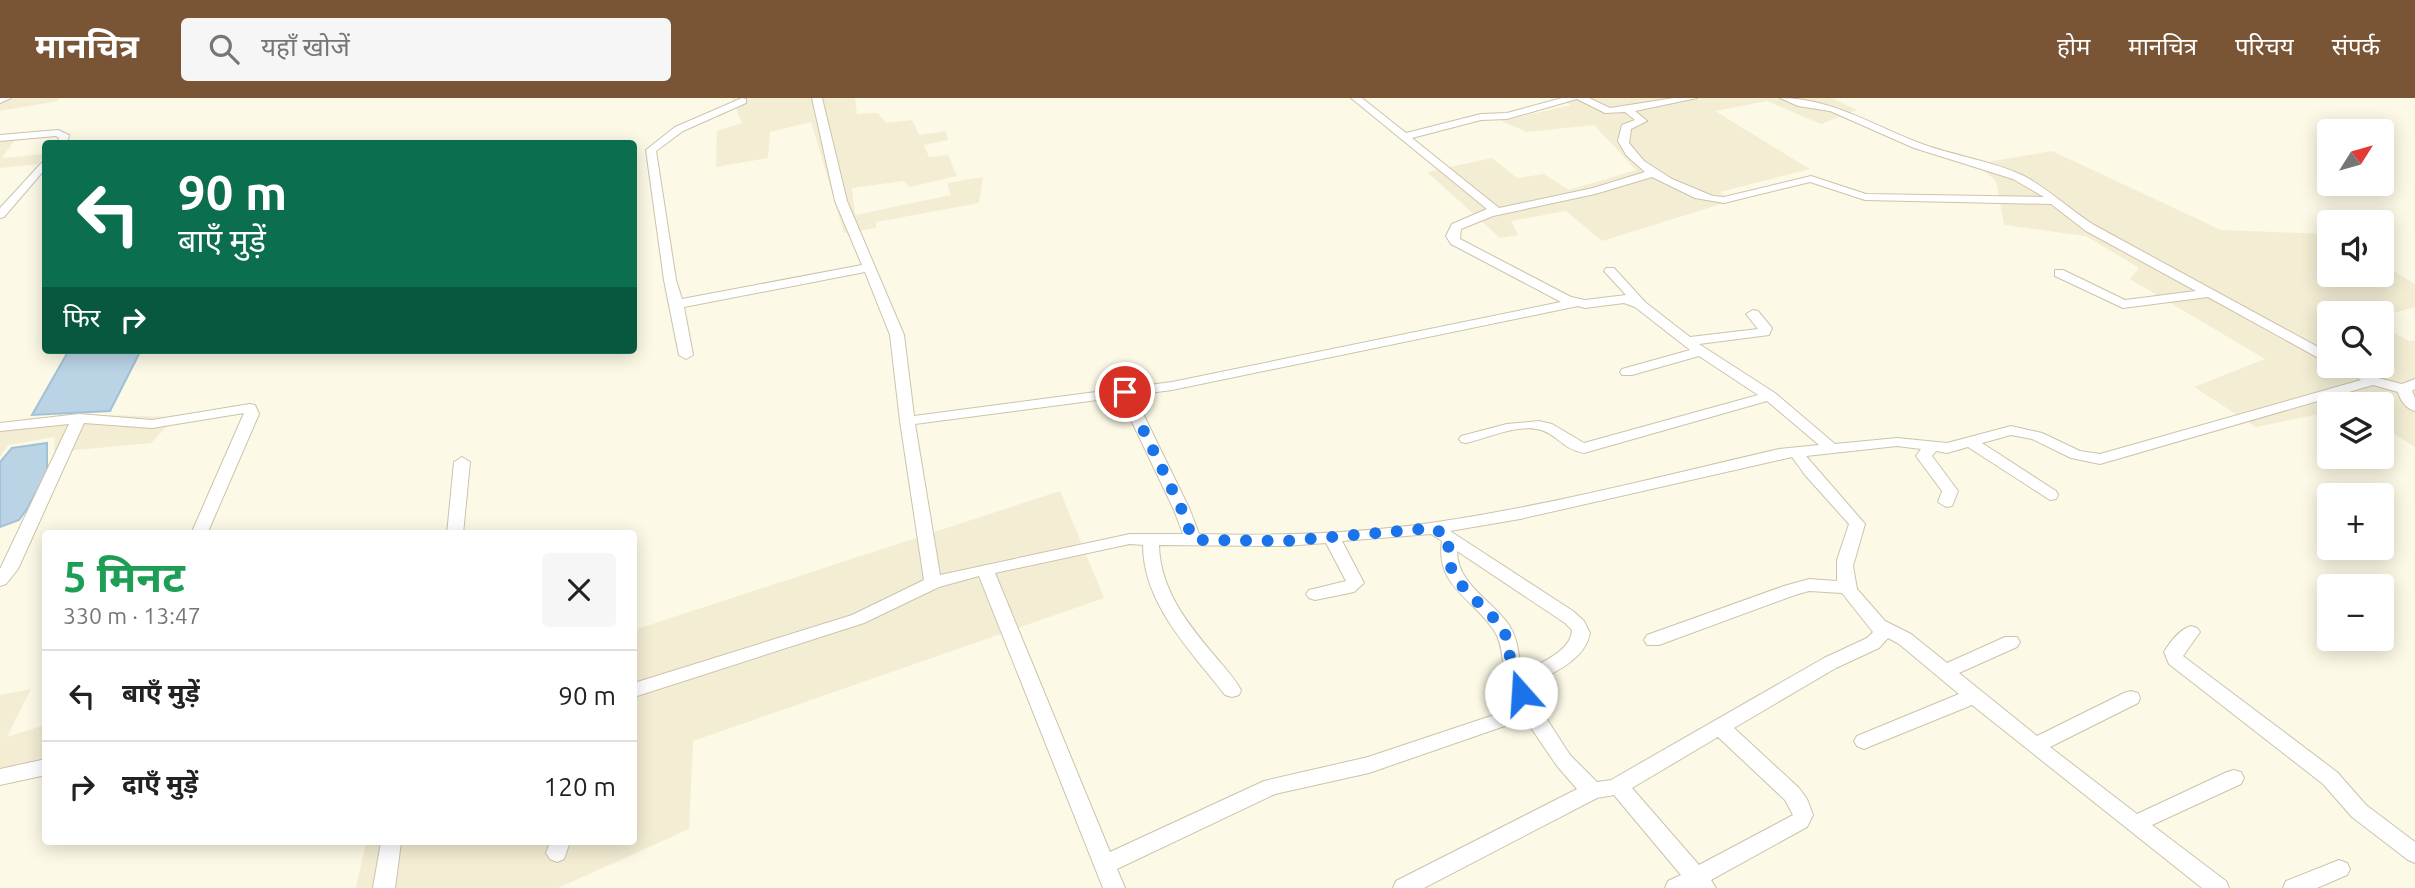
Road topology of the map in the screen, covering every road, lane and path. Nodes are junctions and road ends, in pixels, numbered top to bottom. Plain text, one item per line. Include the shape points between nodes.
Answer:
1 (6, 98) edge
2 (817, 98) edge
3 (1356, 98) edge
4 (1573, 98) edge
5 (1581, 98) edge
6 (1692, 98) edge
7 (1785, 98) edge
8 (0, 100) edge
9 (742, 101) dead end
10 (1627, 109) junction
11 (0, 138) edge
12 (1404, 138) junction
13 (64, 140) edge
14 (42, 166) edge
15 (1652, 173) junction
16 (2054, 201) junction
17 (1490, 213) junction
18 (0, 215) edge
19 (867, 268) junction
20 (1610, 271) dead end
21 (2059, 273) dead end
22 (2211, 293) junction
23 (1576, 303) junction
24 (677, 304) junction
25 (1640, 304) junction
26 (1753, 314) dead end
27 (1686, 341) junction
28 (1700, 351) junction
29 (2317, 351) edge
30 (686, 355) dead end
31 (1627, 372) dead end
32 (2367, 378) edge
33 (2373, 381) junction
34 (2410, 386) edge
35 (1125, 392) junction
36 (1770, 396) junction
37 (2415, 407) edge
38 (79, 418) junction
39 (906, 421) junction
40 (0, 427) edge
41 (1466, 439) dead end
42 (1972, 443) junction
43 (1931, 447) junction
44 (1832, 449) junction
45 (1797, 453) junction
46 (462, 462) dead end
47 (2050, 495) dead end
48 (1946, 502) dead end
49 (1434, 528) junction
50 (201, 530) edge
51 (455, 530) edge
52 (1331, 537) junction
53 (1151, 538) junction
54 (1450, 539) junction
55 (1193, 540) junction
56 (985, 569) junction
57 (0, 580) edge
58 (933, 583) junction
59 (1846, 587) junction
60 (1315, 594) dead end
61 (1880, 626) junction
62 (2191, 632) dead end
63 (1653, 640) dead end
64 (2011, 642) dead end
65 (1944, 672) junction
66 (1521, 687) junction
67 (637, 689) edge
68 (1232, 690) dead end
69 (1974, 696) junction
70 (2131, 698) dead end
71 (1530, 710) junction
72 (1720, 727) junction
73 (1864, 741) dead end
74 (2035, 746) junction
75 (42, 768) edge
76 (0, 777) edge
77 (2234, 778) dead end
78 (1618, 786) junction
79 (1594, 790) junction
80 (2137, 823) junction
81 (391, 845) edge
82 (2415, 854) edge
83 (1104, 865) junction
84 (2339, 869) dead end
85 (1701, 883) edge
86 (384, 888) edge
87 (1114, 888) edge
88 (1404, 888) edge
89 (1676, 888) edge
90 (2218, 888) edge
91 (2294, 888) edge

1 - 8 street
2 - 19 street via 841,201
3 - 12 street
4 - 12 street
5 - 10 street via 1609,111
6 - 10 street
7 - 16 street via 1832,108 1917,146 2003,172 2028,182
9 - 24 street via 687,125 650,150
10 - 15 street via 1642,121 1626,127 1624,144
11 - 13 street via 58,133
12 - 17 street via 1489,204 1493,208
14 - 18 street
15 - 16 street via 1717,200 1811,178 1865,197
15 - 17 street via 1595,191
16 - 22 street via 2090,228
17 - 23 street via 1456,227 1455,241
19 - 24 street
19 - 39 street via 897,335
20 - 25 street
21 - 22 street via 2123,304
22 - 29 street
23 - 25 street via 1625,299
23 - 35 street
24 - 30 street
25 - 27 street
26 - 27 street via 1764,332
27 - 28 street
28 - 31 street
28 - 36 street
32 - 33 street
33 - 34 street
33 - 42 street via 2100,459 2076,455 2037,436 2011,430
34 - 37 street via 2406,397
35 - 39 street
35 - 55 street
36 - 41 street via 1584,448 1566,443 1537,424
36 - 44 street
38 - 40 street
38 - 50 street via 152,424 252,409
38 - 57 street via 10,569
39 - 58 street
42 - 43 street via 1947,449
42 - 47 street
43 - 44 street via 1897,442
43 - 48 street via 1924,456 1950,491
44 - 45 street
45 - 49 street via 1520,514
45 - 59 street via 1857,524 1846,554
46 - 51 street
49 - 52 street
49 - 54 street
52 - 55 street
52 - 60 street via 1355,583
53 - 55 street
53 - 56 street via 1104,543
53 - 68 street via 1150,555 1162,596
54 - 66 street via 1448,556 1453,571 1469,596 1504,632 1512,674
54 - 66 street via 1567,615 1580,629 1582,635 1570,652
56 - 58 street
56 - 83 street
58 - 67 street via 858,619
59 - 61 street
59 - 63 street via 1809,585 1790,590
61 - 65 street via 1905,639
61 - 72 street via 1880,638
62 - 82 street via 2173,652 2175,659 2330,778 2359,811
64 - 65 street
65 - 69 street
66 - 71 street
69 - 73 street
69 - 74 street
70 - 74 street
71 - 79 street via 1578,778
71 - 83 street via 1369,765 1271,788
72 - 78 street
72 - 85 street via 1792,794 1803,815
74 - 80 street
75 - 76 street
77 - 80 street
78 - 79 street
78 - 85 street
79 - 88 street
80 - 90 street
81 - 86 street
83 - 87 street
84 - 91 street
85 - 89 street

